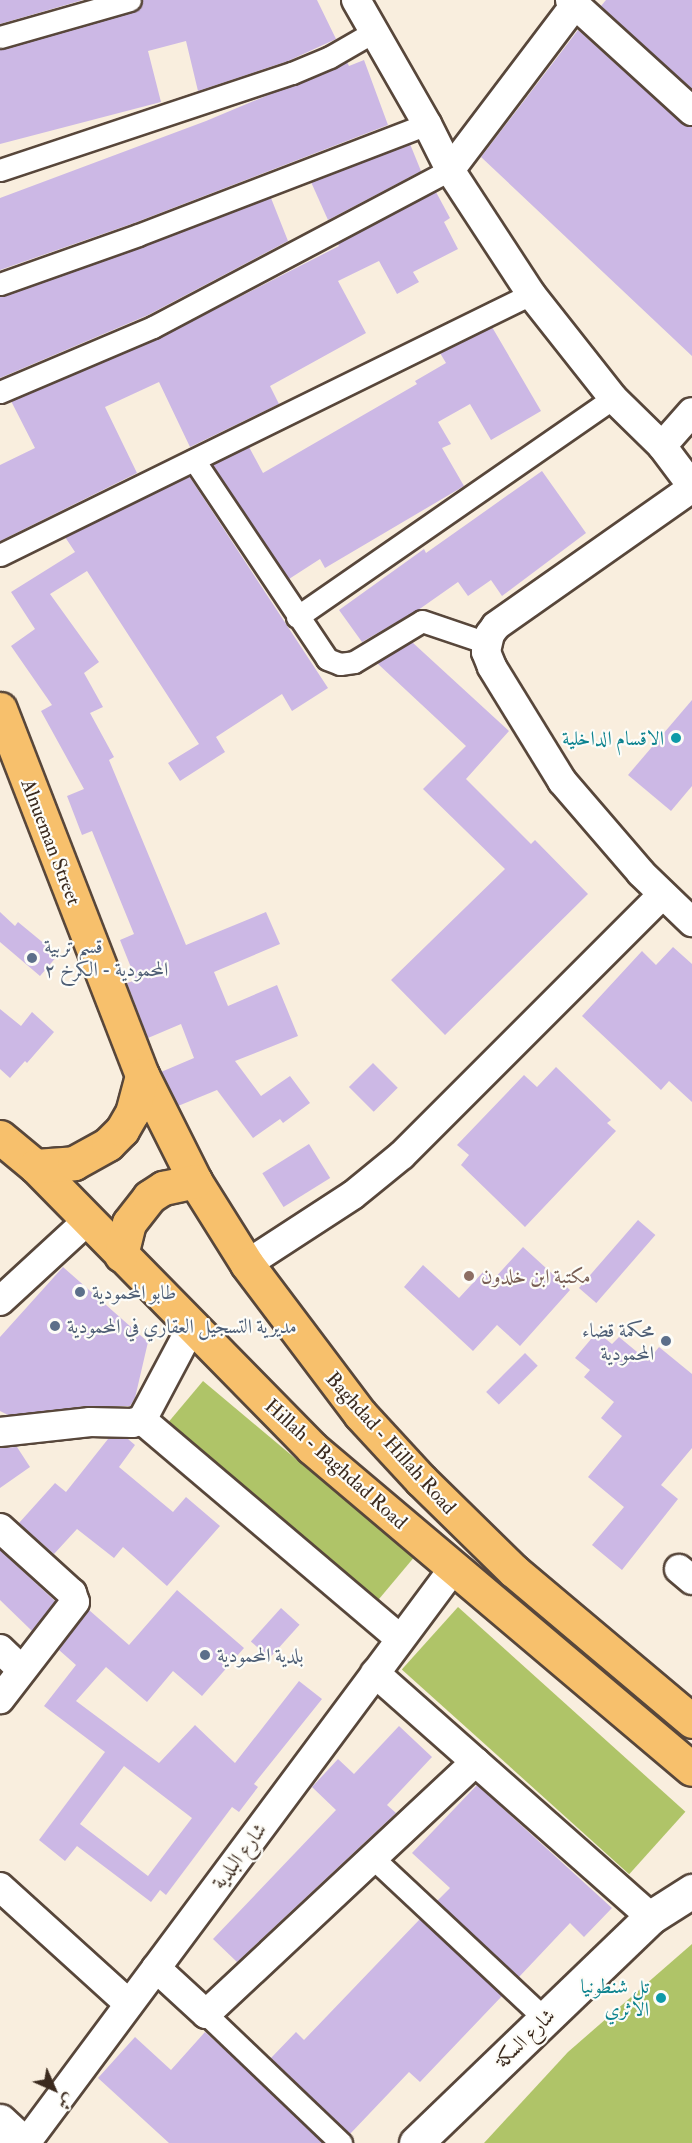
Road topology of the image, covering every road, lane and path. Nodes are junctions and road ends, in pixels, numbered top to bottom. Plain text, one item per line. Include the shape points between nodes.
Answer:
1 (129, 0) edge
2 (356, 0) edge
3 (572, 2) edge
4 (375, 30) junction
5 (0, 38) edge
6 (692, 111) edge
7 (427, 124) junction
8 (0, 170) edge
9 (450, 170) junction
10 (0, 284) edge
11 (531, 294) junction
12 (0, 392) edge
13 (613, 398) junction
14 (692, 412) edge
15 (662, 446) junction
16 (194, 460) junction
17 (692, 487) edge
18 (0, 555) edge
19 (297, 617) junction
20 (487, 643) junction
21 (0, 709) edge
22 (662, 895) junction
23 (692, 922) edge
24 (142, 1075) junction
25 (0, 1137) edge
26 (35, 1166) junction
27 (195, 1181) junction
28 (88, 1220) junction
29 (121, 1255) junction
30 (247, 1264) junction
31 (0, 1301) edge
32 (192, 1326) junction
33 (142, 1420) junction
34 (0, 1432) edge
35 (0, 1528) edge
36 (453, 1569) junction
37 (400, 1639) junction
38 (0, 1649) edge
39 (22, 1670) junction
40 (375, 1673) junction
41 (0, 1700) edge
42 (692, 1721) edge
43 (475, 1762) junction
44 (692, 1769) edge
45 (373, 1858) junction
46 (0, 1887) edge
47 (692, 1891) edge
48 (651, 1917) junction
49 (156, 1968) junction
50 (129, 2004) junction
51 (206, 2014) junction
52 (545, 2019) junction
53 (0, 2121) edge
54 (25, 2143) edge
55 (341, 2143) edge
56 (416, 2143) edge

1 - 5 street
2 - 4 street
3 - 6 street
3 - 9 street
4 - 7 street
4 - 8 street via 330,57 292,73
7 - 9 street
7 - 10 street
9 - 11 street
9 - 12 street via 153,327
11 - 13 street
11 - 16 street
13 - 15 street
13 - 19 street
14 - 15 street
15 - 17 street
16 - 18 street
16 - 19 street
17 - 20 street via 496,626
19 - 20 street via 322,655 340,664 358,660 422,621
20 - 22 street via 488,660 545,756 581,805
21 - 24 main road, Alnueman Street
22 - 23 street
22 - 30 street via 402,1155 352,1195
24 - 26 main road via 132,1113 108,1144 74,1163
24 - 27 main road, Baghdad - Hillah Road
25 - 26 main road, Hillah - Baghdad Road
26 - 28 main road, Hillah - Baghdad Road
27 - 29 main road via 164,1188 138,1209 126,1230
27 - 30 main road, Baghdad - Hillah Road
28 - 29 main road, Hillah - Baghdad Road
28 - 31 street
29 - 32 main road, Hillah - Baghdad Road
30 - 42 main road, Baghdad - Hillah Road via 360,1414 420,1480 514,1571
32 - 33 street
32 - 36 main road, Hillah - Baghdad Road via 312,1448
33 - 34 street
33 - 37 street
35 - 39 street via 72,1593 75,1602
36 - 37 street, شارع البلدية
36 - 44 main road, Hillah - Baghdad Road
37 - 40 street, شارع البلدية
38 - 39 street
39 - 41 street
40 - 43 street
40 - 49 street, شارع البلدية
43 - 45 street
43 - 48 street
45 - 51 street
45 - 52 street
46 - 50 street
47 - 48 street, شارع السكة
48 - 52 street, شارع السكة
49 - 50 street, شارع البلدية
49 - 51 street
50 - 54 street, شارع البلدية
51 - 55 street
52 - 56 street, شارع السكة
53 - 54 street

